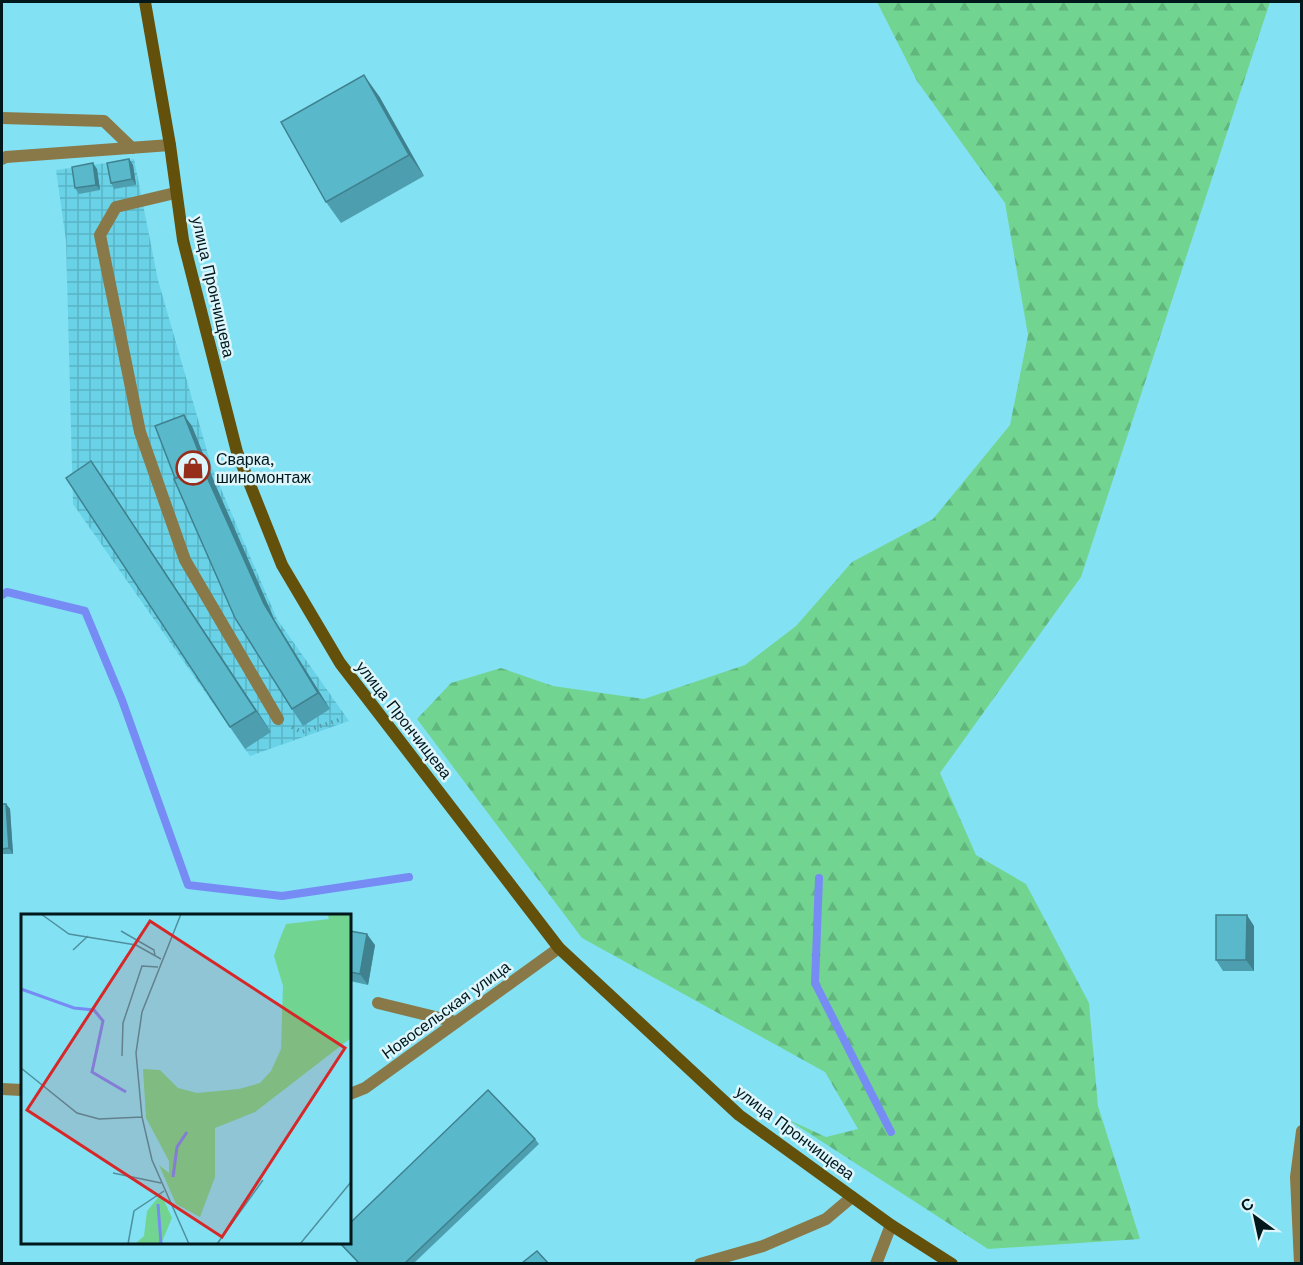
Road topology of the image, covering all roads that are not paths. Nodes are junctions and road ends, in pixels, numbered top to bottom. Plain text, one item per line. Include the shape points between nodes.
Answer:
1 (145, 2) edge
2 (2, 118) edge
3 (170, 145) junction
4 (132, 148) junction
5 (2, 159) edge
6 (175, 193) junction
7 (278, 719) road end
8 (559, 948) junction
9 (378, 1003) dead end
10 (456, 1022) junction
11 (2, 1089) edge
12 (21, 1090) edge
13 (351, 1094) edge
14 (1302, 1131) edge
15 (852, 1197) junction
16 (891, 1225) junction
17 (700, 1263) edge
18 (876, 1263) edge
19 (951, 1263) edge
20 (1300, 1263) edge

1 - 3 street, улица Прончищева
2 - 4 street via 104,121
3 - 4 street
3 - 6 street, улица Прончищева
4 - 5 street
6 - 7 street via 116,207 100,235 102,247 140,432 185,560
6 - 8 street, улица Прончищева via 183,240 237,452 282,565 340,663
8 - 10 street, Новосельская улица
8 - 15 street, улица Прончищева via 739,1115
9 - 10 street
10 - 13 street, Новосельская улица via 365,1088
11 - 12 street
14 - 20 street via 1296,1177
15 - 16 street, улица Прончищева
15 - 17 street via 826,1219 763,1246
16 - 18 street
16 - 19 street, улица Прончищева

